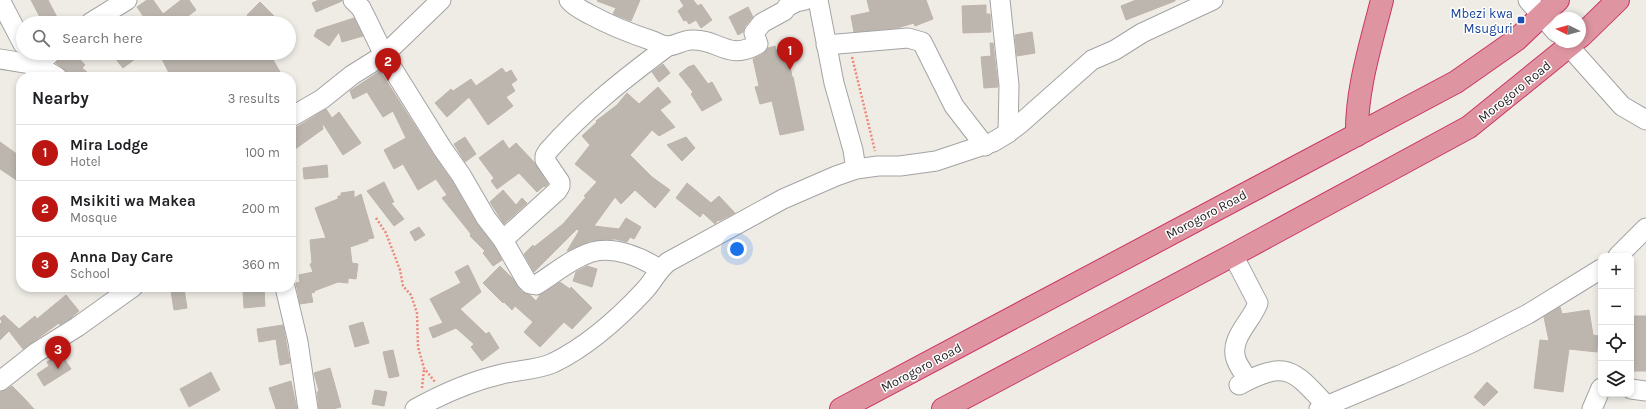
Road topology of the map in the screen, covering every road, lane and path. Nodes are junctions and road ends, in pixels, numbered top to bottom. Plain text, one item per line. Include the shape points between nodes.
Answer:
1 (0, 0) edge
2 (127, 0) edge
3 (353, 0) edge
4 (441, 0) edge
5 (569, 0) edge
6 (805, 0) edge
7 (818, 0) edge
8 (1000, 0) edge
9 (1213, 0) edge
10 (1382, 0) edge
11 (1558, 0) edge
12 (1618, 0) edge
13 (1535, 8) edge
14 (101, 16) edge
15 (1550, 22) edge
16 (1586, 26) edge
17 (16, 31) edge
18 (826, 45) junction
19 (668, 46) junction
20 (1560, 48) edge
21 (1575, 48) edge
22 (849, 53) dead end
23 (384, 55) junction
24 (16, 58) edge
25 (0, 59) edge
26 (42, 60) edge
27 (52, 72) edge
28 (296, 114) edge
29 (1646, 120) edge
30 (1008, 133) junction
31 (1357, 135) junction
32 (986, 146) junction
33 (878, 166) junction
34 (856, 169) junction
35 (376, 218) dead end
36 (1646, 228) edge
37 (503, 240) junction
38 (1621, 253) edge
39 (1233, 255) junction
40 (660, 269) junction
41 (1598, 271) edge
42 (126, 292) edge
43 (286, 292) edge
44 (0, 381) edge
45 (1634, 389) edge
46 (1646, 391) edge
47 (444, 394) junction
48 (1598, 395) edge
49 (1322, 407) edge
50 (308, 409) edge
51 (415, 409) edge
52 (841, 409) edge
53 (943, 409) edge
54 (1592, 409) edge

1 - 17 street
2 - 14 street
3 - 23 street via 367,20
4 - 23 street
5 - 19 street via 600,21
6 - 19 street via 796,2 762,23 754,32 758,44 751,48 738,52 691,40
7 - 18 street
8 - 30 street via 1009,85
9 - 30 street via 1092,60
10 - 31 highway via 1361,88
11 - 13 highway, Morogoro Road
12 - 16 highway, Morogoro Road
13 - 15 street
13 - 31 highway, Morogoro Road via 1516,40 1456,82
18 - 32 street via 908,38 922,42 954,106
18 - 34 street
19 - 37 street via 569,127 548,151 545,160 560,186
20 - 39 highway, Morogoro Road via 1469,127
21 - 29 street via 1622,106
22 - 33 path via 853,59
23 - 28 street
23 - 37 street via 486,218
24 - 25 street
26 - 27 street
30 - 32 street
31 - 52 highway, Morogoro Road
32 - 33 street via 936,161
33 - 34 street
34 - 40 street via 783,200 668,262
35 - 47 path via 386,233 400,270 403,286 411,295 418,313 418,347 424,368
36 - 38 street
37 - 40 street via 526,280 533,285 584,255 602,251 626,253
39 - 49 street via 1258,303 1234,345 1244,383 1276,370 1288,372 1302,379
39 - 53 highway, Morogoro Road
40 - 47 street via 647,288 626,309 567,356 551,364 503,373
41 - 49 street via 1528,314 1400,375
42 - 44 street via 37,352
43 - 50 street via 296,329
45 - 46 street
47 - 51 street
48 - 54 street

